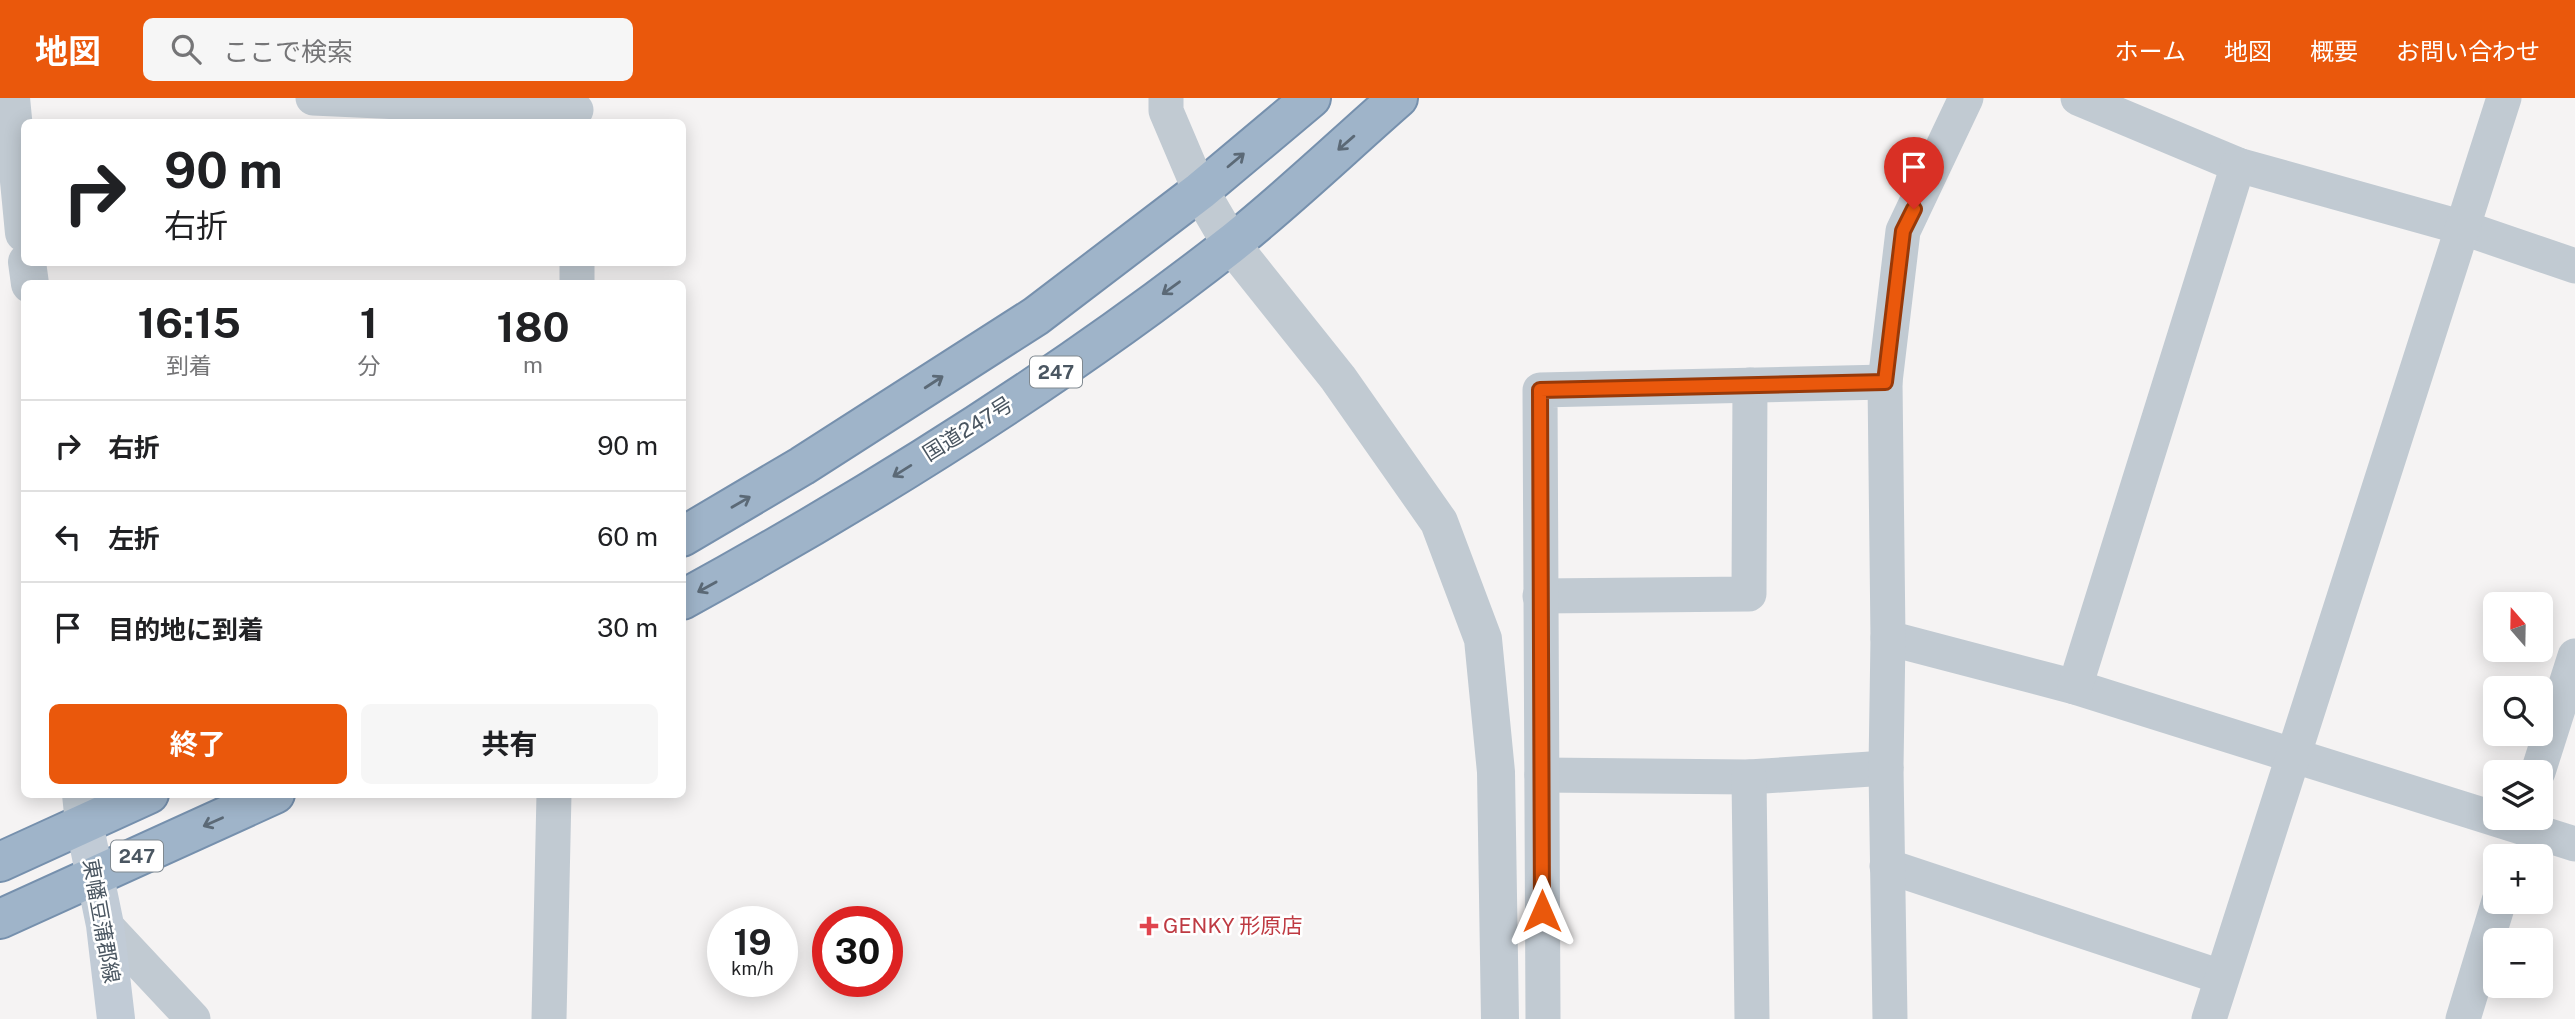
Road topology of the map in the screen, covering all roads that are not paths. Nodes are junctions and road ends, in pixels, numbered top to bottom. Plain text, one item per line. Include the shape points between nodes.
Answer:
1 (11, 98) edge
2 (313, 98) edge
3 (1166, 98) edge
4 (1311, 98) edge
5 (1398, 98) edge
6 (1966, 98) edge
7 (2078, 98) edge
8 (2504, 98) edge
9 (576, 110) edge
10 (2238, 165) junction
11 (1200, 191) junction
12 (21, 202) edge
13 (2464, 228) junction
14 (1231, 244) junction
15 (2575, 266) edge
16 (1885, 382) junction
17 (1750, 385) junction
18 (686, 535) edge
19 (1540, 596) junction
20 (686, 598) edge
21 (1888, 638) junction
22 (2575, 656) edge
23 (2075, 687) junction
24 (2292, 756) junction
25 (2543, 760) edge
26 (1886, 768) junction
27 (1542, 775) junction
28 (1749, 777) junction
29 (131, 798) edge
30 (266, 798) edge
31 (554, 798) edge
32 (83, 809) edge
33 (2519, 833) edge
34 (2575, 844) edge
35 (0, 862) edge
36 (1887, 866) junction
37 (93, 876) junction
38 (2495, 914) edge
39 (0, 919) edge
40 (105, 925) junction
41 (2221, 977) junction
42 (116, 1019) edge
43 (193, 1019) edge
44 (549, 1019) edge
45 (1500, 1019) edge
46 (1543, 1019) edge
47 (1752, 1019) edge
48 (1890, 1019) edge
49 (2209, 1019) edge
50 (2463, 1019) edge

1 - 12 street
2 - 9 street
3 - 11 street via 1166,111
11 -> 4 highway, 247
5 -> 14 highway, 国道247号 / 247
6 - 16 street via 1903,231
7 - 10 street
8 - 13 street
10 - 13 street
10 - 23 street
11 - 14 street
18 -> 11 highway, 247 via 1036,316
13 - 15 street
13 - 24 street
14 -> 20 highway, 国道247号 / 247 via 1037,386 802,534
14 - 45 street via 1338,378 1440,522 1483,639 1496,772
16 - 17 street
16 - 21 street
17 - 19 street via 1540,390
17 - 19 street via 1749,594
19 - 27 street
21 - 23 street
21 - 26 street
22 - 25 street
23 - 24 street
24 - 33 street
24 - 41 street
26 - 28 street
26 - 36 street
27 - 28 street
27 - 46 street
28 - 47 street
29 - 32 highway, 247
30 -> 37 highway, 247
31 - 44 street
32 - 35 highway, 247
32 - 37 main road, 東幡豆蒲郡線
33 - 34 street
36 - 41 street
36 - 48 street
37 - 39 highway, 247
37 - 40 main road, 東幡豆蒲郡線
38 - 50 street
40 - 42 main road, 東幡豆蒲郡線
40 - 43 street
41 - 49 street

